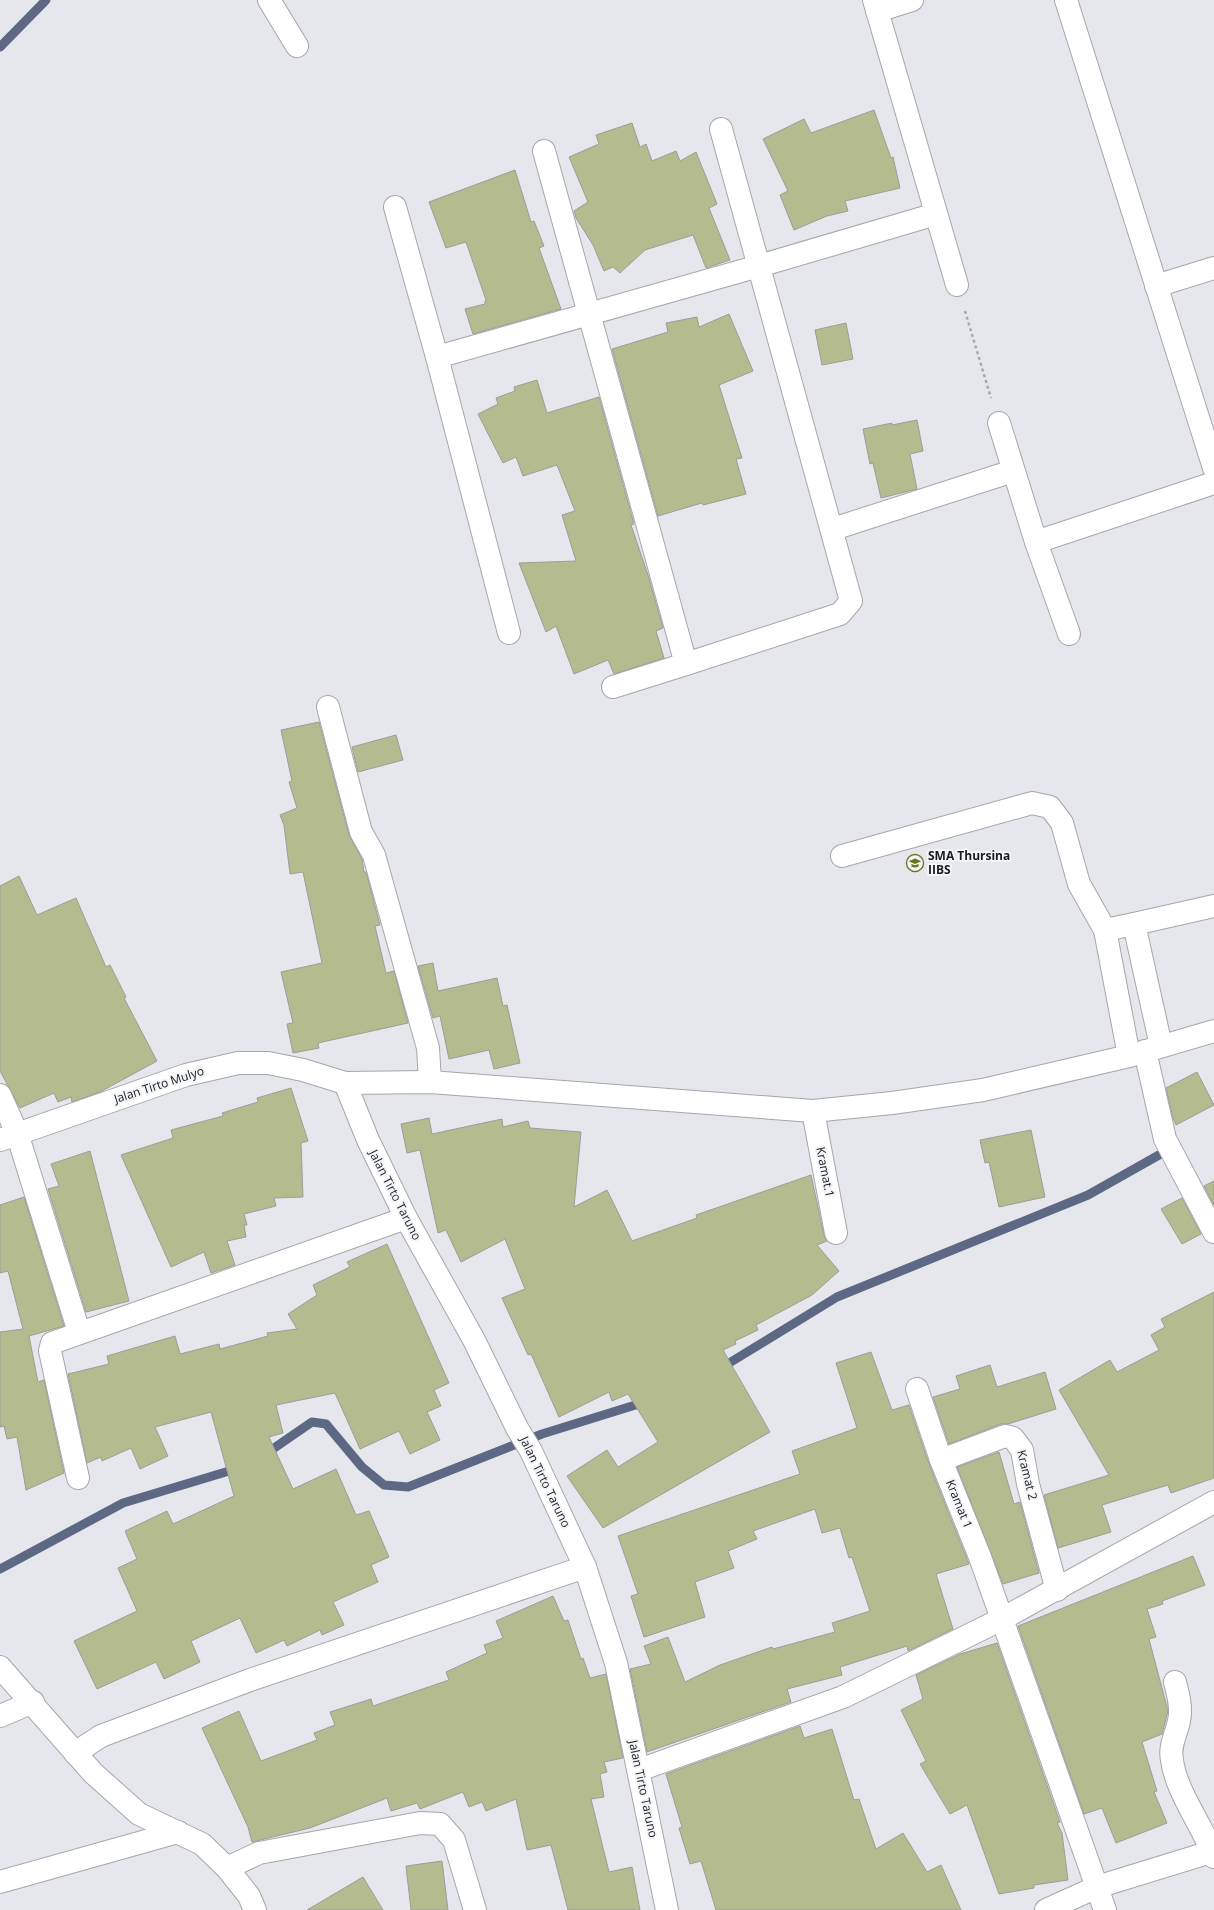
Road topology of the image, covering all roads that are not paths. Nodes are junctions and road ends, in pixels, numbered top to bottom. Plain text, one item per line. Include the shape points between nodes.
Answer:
1 (269, 0) edge
2 (912, 0) edge
3 (1066, 0) edge
4 (876, 5) edge
5 (297, 46) dead end
6 (721, 129) dead end
7 (544, 151) dead end
8 (395, 207) dead end
9 (936, 214) junction
10 (759, 266) junction
11 (1214, 268) edge
12 (957, 285) road end
13 (1156, 286) junction
14 (588, 315) junction
15 (437, 357) junction
16 (999, 423) road end
17 (1214, 468) edge
18 (1013, 471) junction
19 (1214, 483) edge
20 (833, 529) junction
21 (1036, 542) junction
22 (509, 633) dead end
23 (1069, 634) dead end
24 (686, 664) junction
25 (613, 687) dead end
26 (328, 707) dead end
27 (842, 856) dead end
28 (1214, 906) edge
29 (1134, 924) junction
30 (1105, 930) junction
31 (1214, 1032) edge
32 (1145, 1051) junction
33 (430, 1082) junction
34 (345, 1083) junction
35 (0, 1095) edge
36 (813, 1111) junction
37 (8, 1136) edge
38 (406, 1218) junction
39 (1214, 1232) edge
40 (836, 1233) dead end
41 (79, 1332) junction
42 (917, 1389) dead end
43 (941, 1460) junction
44 (78, 1478) dead end
45 (1214, 1502) edge
46 (585, 1567) junction
47 (1057, 1590) junction
48 (1002, 1619) junction
49 (0, 1667) edge
50 (1175, 1682) dead end
51 (33, 1702) junction
52 (0, 1716) edge
53 (87, 1745) junction
54 (639, 1770) junction
55 (178, 1832) junction
56 (1213, 1853) edge
57 (231, 1866) junction
58 (0, 1882) edge
59 (1097, 1887) junction
60 (255, 1910) edge
61 (475, 1910) edge
62 (667, 1910) edge
63 (1046, 1910) edge
64 (1104, 1910) edge

1 - 5 street
2 - 4 street
3 - 13 street
4 - 9 street
6 - 10 street
7 - 14 street
8 - 15 street
9 - 10 street
9 - 12 street
10 - 14 street
10 - 20 street
11 - 13 street
13 - 17 street
14 - 15 street
14 - 24 street
15 - 22 street
16 - 18 street
18 - 20 street
18 - 21 street
19 - 21 street
20 - 24 street via 851,601 840,614
21 - 23 street
24 - 25 street
26 - 33 street via 361,832 374,855 428,1048
27 - 30 street via 1032,803 1050,807 1062,823 1079,884
28 - 29 street
29 - 30 street
29 - 32 street
30 - 32 street
31 - 32 street, Jalan Tirto Mulyo
32 - 36 street, Jalan Tirto Mulyo via 983,1090
32 - 39 street via 1166,1139
33 - 34 street, Jalan Tirto Mulyo
33 - 36 street, Jalan Tirto Mulyo
34 - 37 street, Jalan Tirto Mulyo via 303,1070 268,1063 238,1063 186,1075
34 - 38 street, Jalan Tirto Taruno via 368,1140
35 - 37 street
36 - 40 street, Kramat.1
37 - 41 street
38 - 41 street
38 - 46 street, Jalan Tirto Taruno via 531,1450
41 - 44 street via 52,1343 50,1351
42 - 43 street, Kramat 1
43 - 47 street, Kramat 2 via 1006,1436 1019,1444
43 - 48 street, Kramat 1
45 - 47 street
46 - 53 street via 250,1680
46 - 54 street, Jalan Tirto Taruno via 616,1663
47 - 48 street
48 - 54 street via 843,1697
48 - 59 street, Kramat 1
49 - 51 street
50 - 56 street via 1179,1697 1179,1720 1171,1745 1172,1761 1179,1784
51 - 52 street
51 - 53 street
53 - 55 street via 93,1773 139,1814
54 - 62 street, Jalan Tirto Taruno
55 - 57 street via 202,1844
55 - 58 street
56 - 59 street
57 - 60 street
57 - 61 street via 259,1853 420,1823 440,1824 454,1840
59 - 63 street
59 - 64 street, Kramat 1

